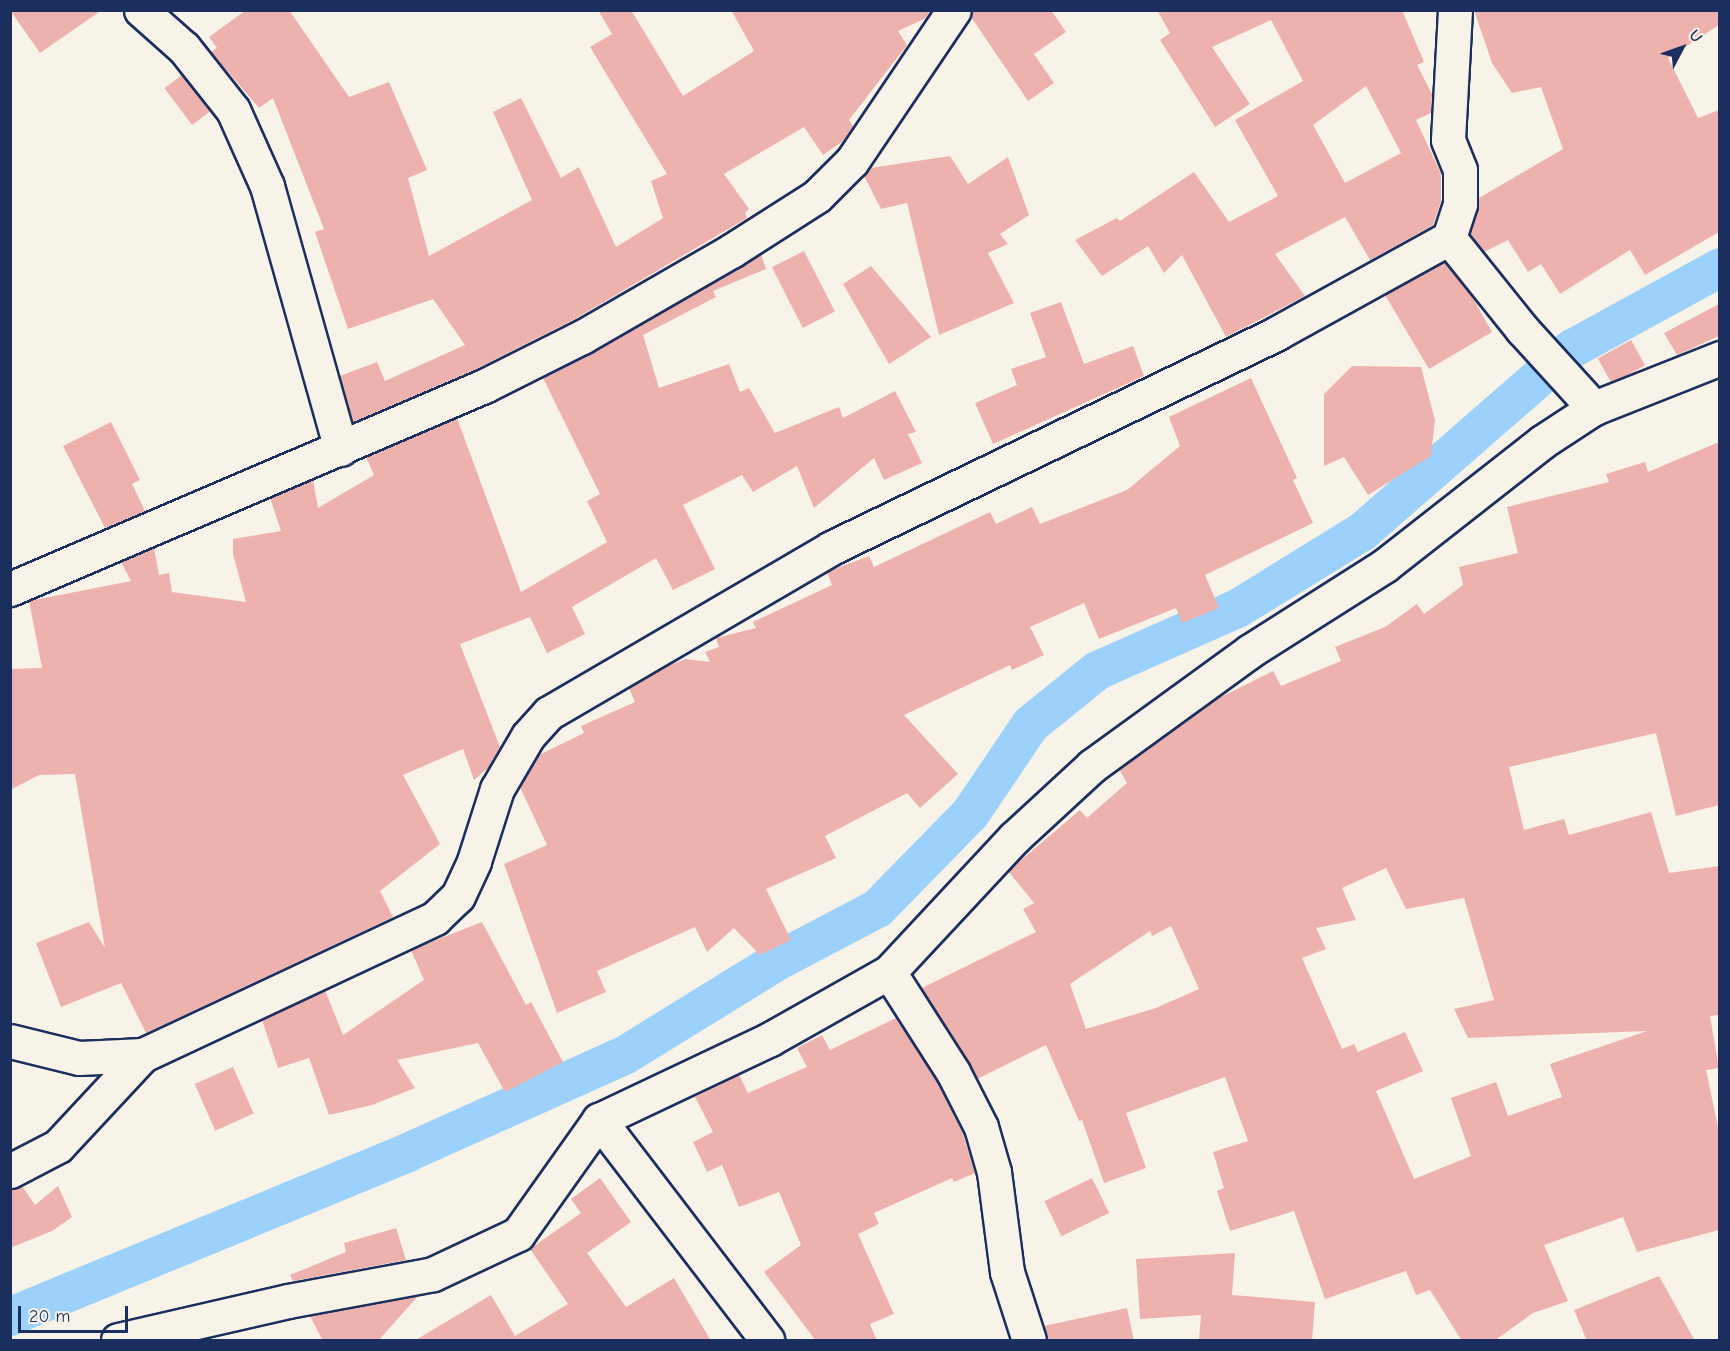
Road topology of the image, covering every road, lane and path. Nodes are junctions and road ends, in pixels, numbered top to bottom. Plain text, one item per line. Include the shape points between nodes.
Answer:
1 (141, 10) edge
2 (954, 10) edge
3 (1455, 10) edge
4 (1449, 238) junction
5 (1719, 358) edge
6 (1594, 408) junction
7 (341, 449) junction
8 (10, 589) edge
9 (889, 972) junction
10 (10, 1041) edge
11 (143, 1055) junction
12 (599, 1119) junction
13 (10, 1171) edge
14 (118, 1341) edge
15 (767, 1341) edge
16 (1029, 1341) edge

1 - 7 street via 184,48 233,110 267,186
2 - 7 street via 852,161 817,196 582,338
3 - 4 street via 1448,140 1460,170 1460,204
4 - 6 street via 1522,329
4 - 11 street via 1277,333 831,548 571,699 549,713 528,736 497,789 474,861 458,896 435,918
5 - 6 street
6 - 9 street via 1542,442 1383,566 1250,651 1092,766 1014,838
7 - 8 street
9 - 12 street via 770,1039
9 - 16 street via 953,1072 981,1127 994,1172 1006,1272
10 - 11 street via 79,1058
11 - 13 street via 58,1146
12 - 14 street via 518,1234 433,1274 288,1301
12 - 15 street

